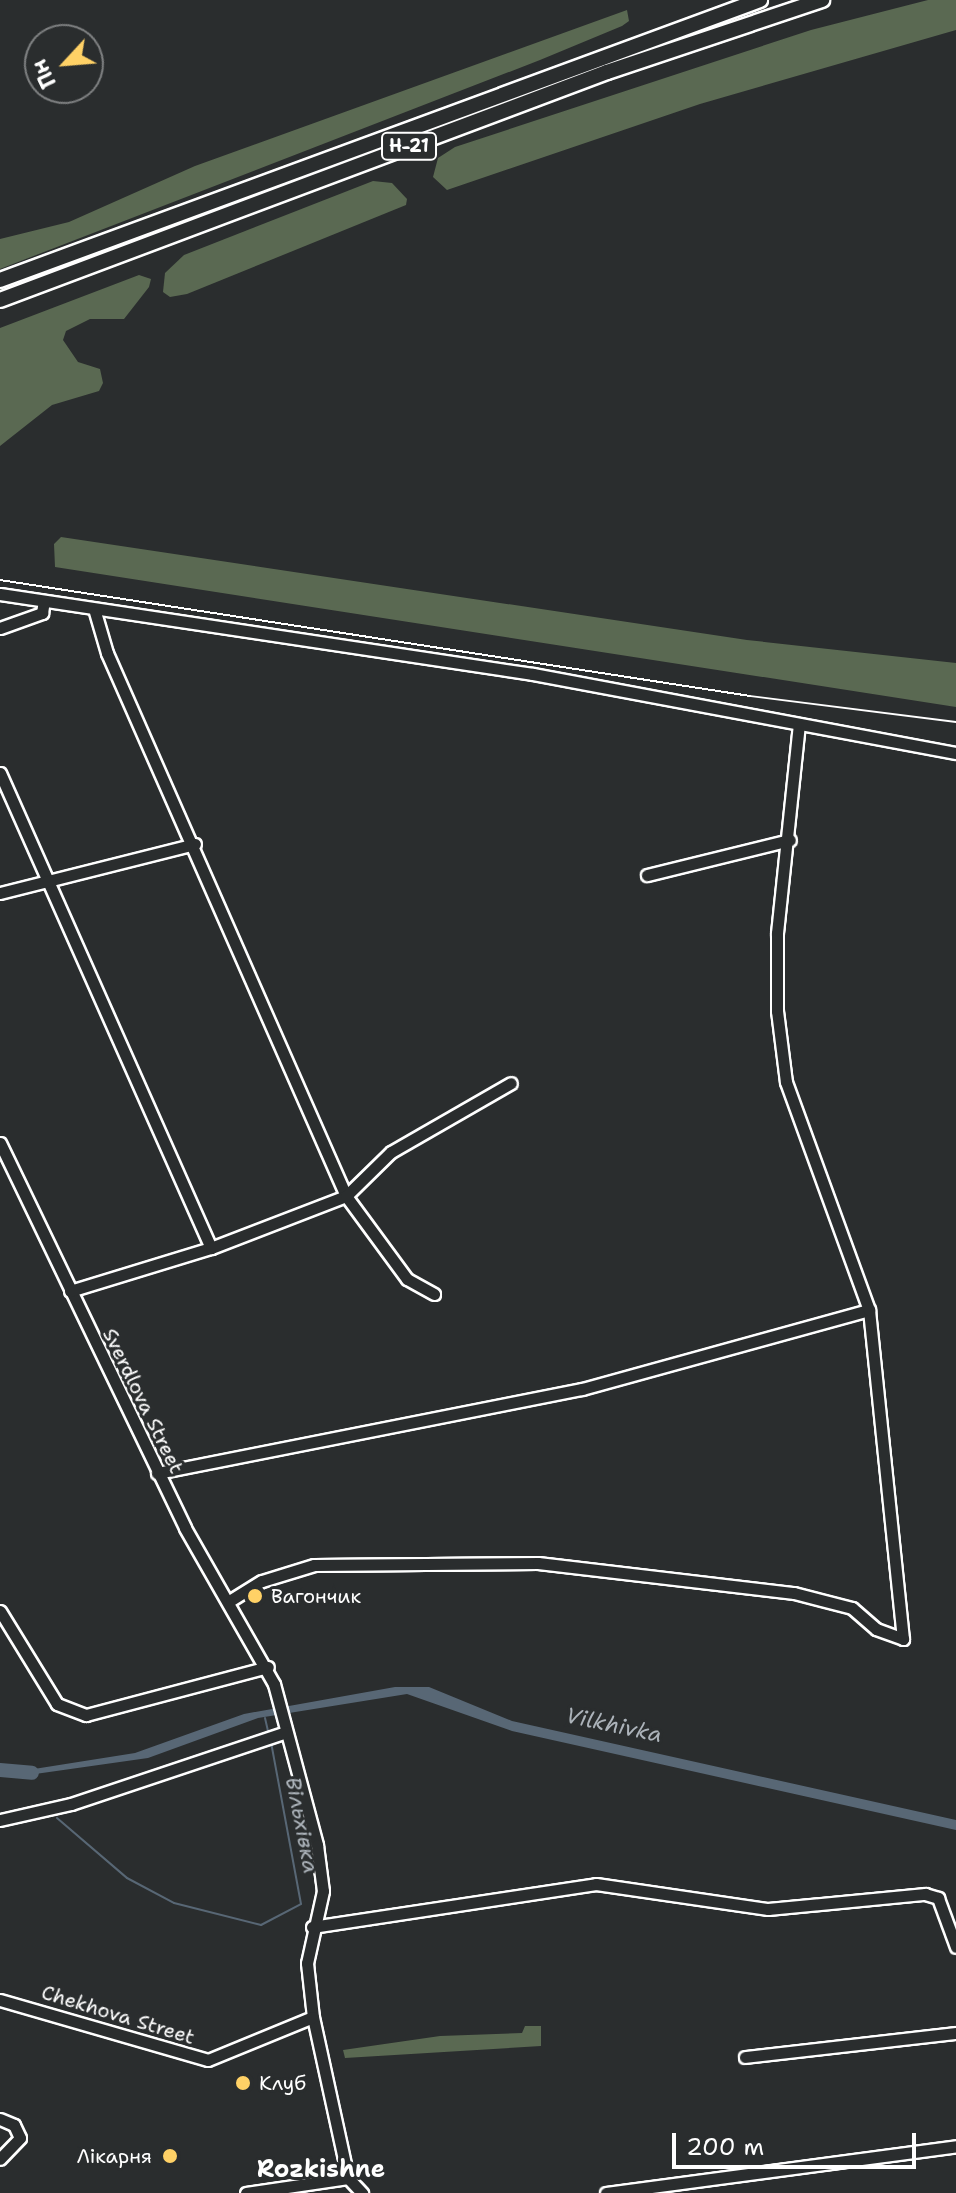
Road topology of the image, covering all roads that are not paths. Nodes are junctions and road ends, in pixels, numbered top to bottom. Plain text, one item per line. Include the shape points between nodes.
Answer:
1 (760, 0) edge
2 (822, 0) edge
3 (0, 280) edge
4 (0, 300) edge
5 (0, 594) edge
6 (44, 601) junction
7 (95, 612) junction
8 (0, 628) edge
9 (799, 724) junction
10 (956, 753) edge
11 (0, 773) edge
12 (790, 840) junction
13 (195, 844) junction
14 (647, 875) dead end
15 (47, 883) junction
16 (0, 893) edge
17 (511, 1083) dead end
18 (0, 1143) edge
19 (346, 1196) junction
20 (211, 1248) junction
21 (70, 1291) junction
22 (434, 1294) dead end
23 (869, 1310) junction
24 (157, 1473) junction
25 (231, 1600) junction
26 (0, 1611) edge
27 (268, 1667) junction
28 (285, 1727) junction
29 (0, 1820) edge
30 (312, 1927) junction
31 (956, 1947) edge
32 (0, 2000) edge
33 (313, 2017) junction
34 (956, 2033) edge
35 (745, 2057) dead end
36 (0, 2119) edge
37 (956, 2146) edge
38 (0, 2159) edge
39 (348, 2178) junction
40 (246, 2193) edge
41 (362, 2193) edge
42 (606, 2193) edge

1 - 3 main road, Н-21
2 - 4 main road, Н-21 via 620,67
5 - 6 street
6 - 7 street
6 - 8 street via 42,613
7 - 9 street via 533,674
7 - 13 street via 107,653
9 - 10 street
9 - 12 street
11 - 15 street
12 - 14 street
12 - 23 street via 777,933 777,1011 786,1082
13 - 15 street
13 - 19 street via 311,1125
15 - 16 street
15 - 20 street
17 - 19 street via 391,1152
18 - 21 street, Sverdlova Street
19 - 20 street
19 - 22 street via 407,1279
20 - 21 street
21 - 24 street, Sverdlova Street
23 - 24 street via 582,1389
23 - 25 street via 903,1639 876,1629 852,1608 794,1593 538,1563 314,1565 262,1581
24 - 25 street, Sverdlova Street
25 - 27 street, Sverdlova Street
26 - 27 street via 57,1704 86,1715
27 - 28 street, Sverdlova Street
28 - 29 street via 71,1804
28 - 30 street, Sverdlova Street via 317,1845 323,1891
30 - 31 street via 596,1884 768,1909 925,1894 938,1898
30 - 33 street, Sverdlova Street via 307,1963
32 - 33 street, Chekhova Street via 208,2060
33 - 39 street, Sverdlova Street
34 - 35 street
36 - 38 street via 14,2125 20,2138
37 - 42 street
39 - 40 street
39 - 41 street

